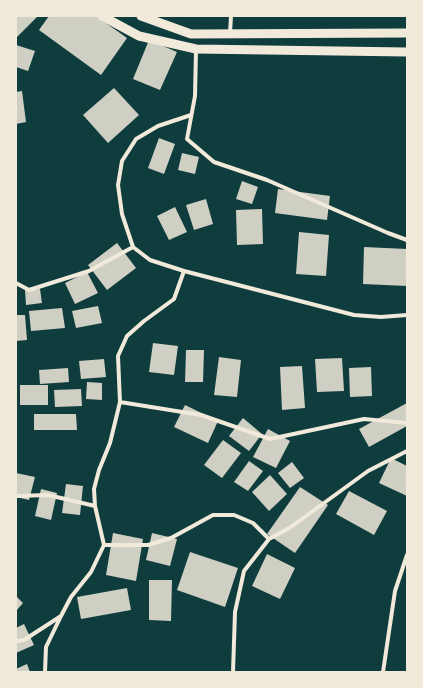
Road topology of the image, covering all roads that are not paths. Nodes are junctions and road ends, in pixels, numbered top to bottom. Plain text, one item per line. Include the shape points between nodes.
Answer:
1 (102, 16) edge
2 (141, 16) edge
3 (231, 16) edge
4 (407, 33) edge
5 (230, 34) junction
6 (196, 49) junction
7 (407, 52) edge
8 (191, 115) junction
9 (407, 240) edge
10 (133, 247) junction
11 (184, 271) junction
12 (16, 283) edge
13 (407, 316) edge
14 (120, 402) junction
15 (407, 423) edge
16 (407, 451) edge
17 (16, 496) edge
18 (95, 506) junction
19 (269, 539) junction
20 (104, 545) junction
21 (407, 555) edge
22 (61, 616) junction
23 (16, 641) edge
24 (45, 672) edge
25 (233, 672) edge
26 (383, 672) edge

1 - 6 main road via 139,36
2 - 5 main road via 192,34
3 - 5 street
4 - 5 main road
6 - 7 main road
6 - 8 street via 195,96
8 - 9 street via 188,139 214,162 267,180
8 - 10 street via 158,126 136,139 122,161 118,185 122,214
10 - 11 street via 150,260
10 - 12 street via 89,271 29,290
11 - 13 street via 354,315
11 - 14 street via 174,299 127,336 118,356
14 - 15 street via 201,415 270,439 364,419
14 - 18 street via 110,444 94,489
16 - 19 street via 368,471
17 - 18 street via 48,495
18 - 20 street
19 - 20 street via 254,524 234,515 213,515 171,538 148,545
19 - 25 street via 244,571 235,612
20 - 22 street via 90,572 71,597
21 - 26 street via 395,591
22 - 23 street via 24,640
22 - 24 street via 46,647

